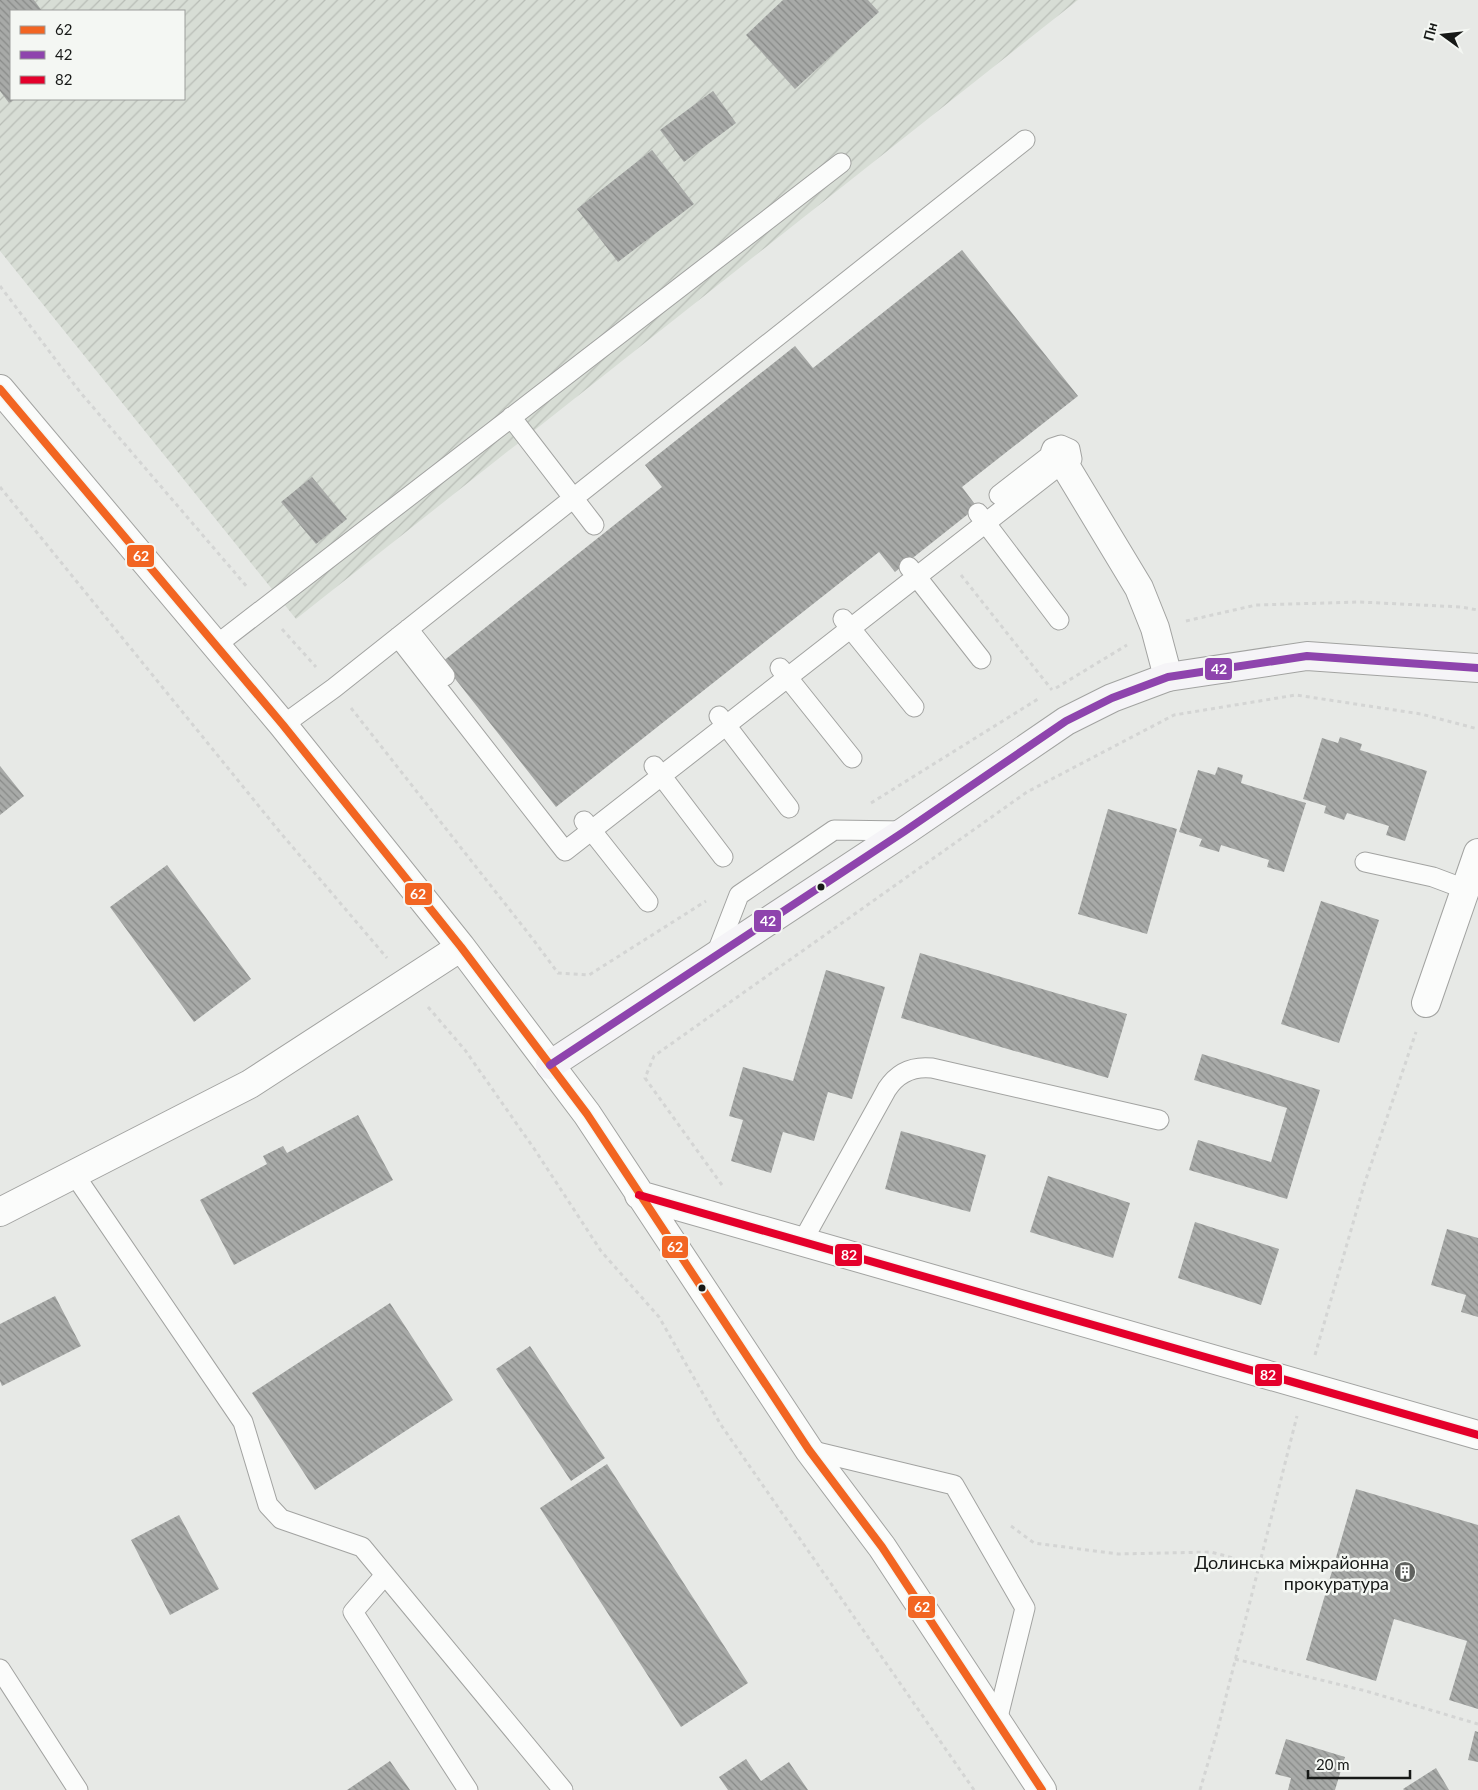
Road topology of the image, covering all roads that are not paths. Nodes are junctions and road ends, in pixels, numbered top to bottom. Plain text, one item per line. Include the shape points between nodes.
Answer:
1 (1025, 140) dead end
2 (841, 162) dead end
3 (0, 389) edge
4 (511, 417) junction
5 (1057, 464) joint
6 (574, 498) junction
7 (982, 518) junction
8 (594, 525) dead end
9 (913, 571) junction
10 (1059, 620) dead end
11 (847, 623) junction
12 (403, 633) junction
13 (215, 646) junction
14 (981, 659) dead end
15 (1478, 668) edge
16 (784, 672) junction
17 (1168, 677) junction
18 (914, 707) dead end
19 (722, 720) junction
20 (283, 724) junction
21 (852, 758) dead end
22 (657, 771) junction
23 (789, 808) dead end
24 (588, 825) junction
25 (905, 831) junction
26 (1478, 853) edge
27 (724, 857) dead end
28 (1366, 862) dead end
29 (1466, 889) junction
30 (648, 902) dead end
31 (461, 947) junction
32 (715, 957) junction
33 (1426, 1003) dead end
34 (550, 1065) junction
35 (1159, 1120) dead end
36 (74, 1174) junction
37 (639, 1195) junction
38 (0, 1212) edge
39 (802, 1242) junction
40 (1478, 1435) edge
41 (809, 1450) junction
42 (386, 1575) junction
43 (0, 1669) edge
44 (997, 1720) junction
45 (78, 1790) edge
46 (468, 1790) edge
47 (563, 1790) edge
48 (1042, 1790) edge

1 - 6 lane
2 - 4 lane
3 - 13 street
4 - 6 lane
4 - 13 lane
5 - 7 lane
5 - 17 street via 1140,588
6 - 8 lane
6 - 12 lane
7 - 9 lane
7 - 9 lane via 945,554
7 - 10 lane
9 - 11 lane
9 - 14 lane
11 - 16 lane
11 - 18 lane
12 - 20 lane
12 - 24 lane via 561,837 565,851
13 - 20 street
15 - 17 main road via 1307,656
16 - 19 lane
16 - 21 lane
17 - 25 main road via 1112,698 1066,721
19 - 22 lane
19 - 23 lane
20 - 31 street
22 - 24 lane
22 - 27 lane
24 - 30 lane
25 - 32 main road
25 - 32 lane via 834,830 739,895
26 - 29 street
28 - 29 lane via 1433,877
29 - 33 street
31 - 34 street
31 - 36 street via 250,1084
32 - 34 main road
34 - 37 street
35 - 39 lane via 932,1068 906,1071 887,1088
36 - 38 street
36 - 42 lane via 243,1422 268,1505 281,1519 362,1547
37 - 39 street
37 - 41 street
39 - 40 street
41 - 44 street via 882,1547
41 - 44 lane via 954,1485 1025,1608
42 - 46 lane via 353,1612
42 - 47 lane
43 - 45 lane
44 - 48 street

